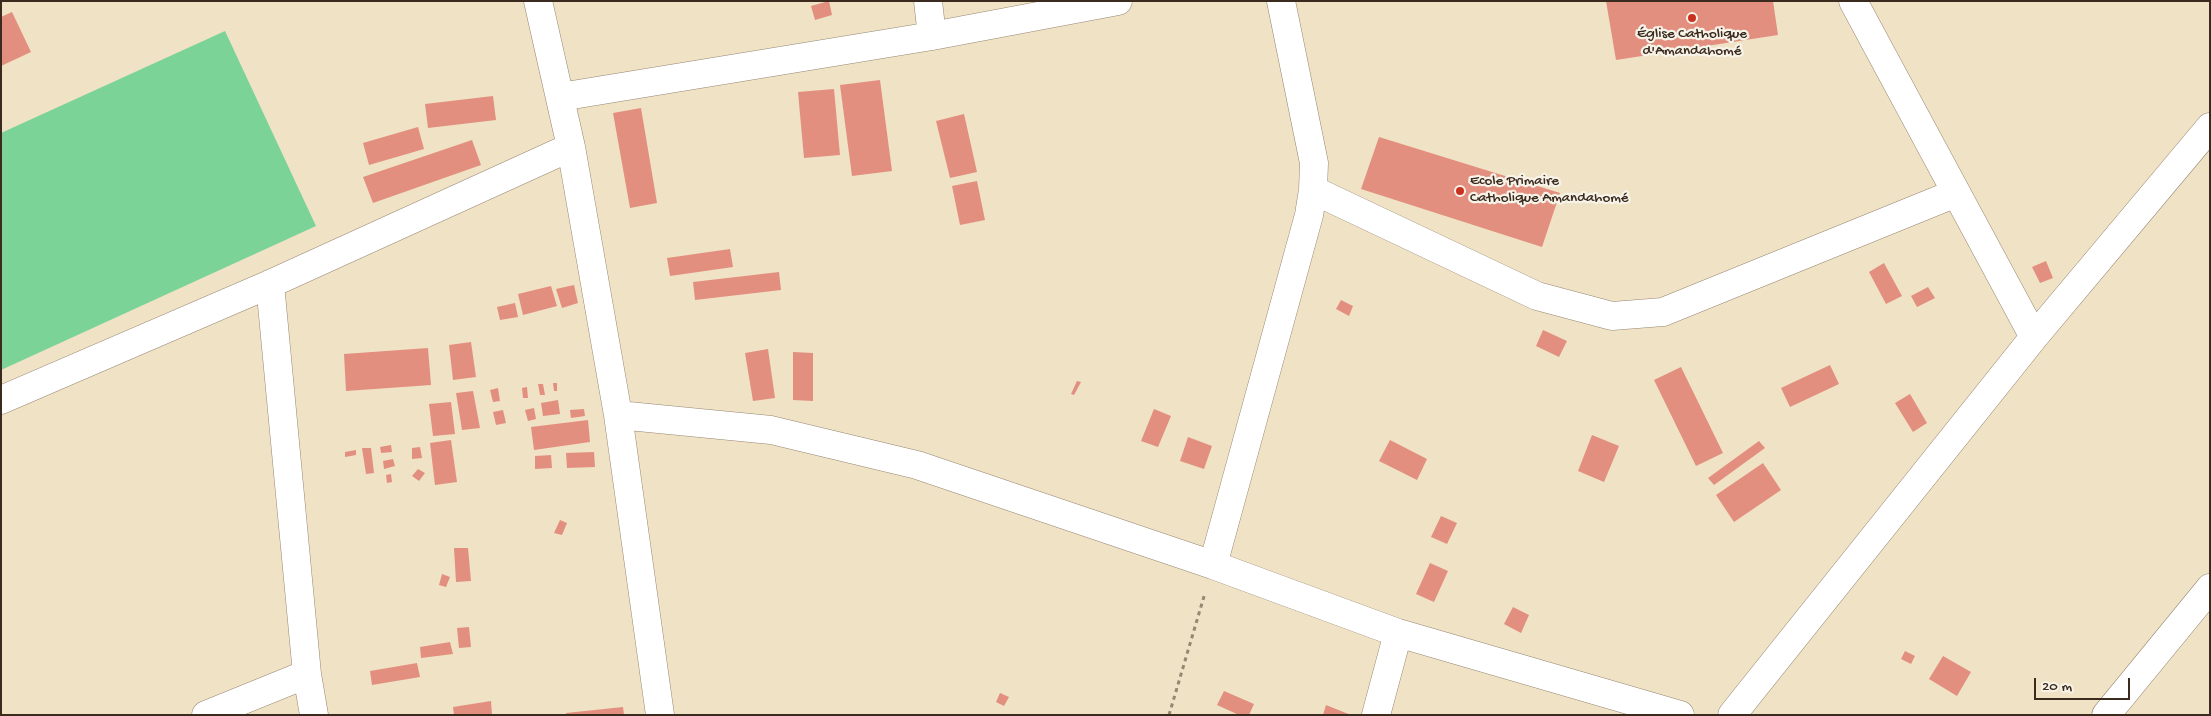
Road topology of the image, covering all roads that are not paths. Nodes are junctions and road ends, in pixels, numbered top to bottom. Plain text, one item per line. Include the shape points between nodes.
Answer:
1 (538, 1) edge
2 (928, 1) edge
3 (1118, 1) edge
4 (1281, 1) edge
5 (1853, 1) edge
6 (932, 36) junction
7 (560, 98) junction
8 (2207, 136) edge
9 (570, 147) junction
10 (1313, 190) junction
11 (1956, 193) junction
12 (270, 284) junction
13 (2034, 337) junction
14 (1, 400) edge
15 (618, 415) junction
16 (1213, 565) junction
17 (2210, 588) edge
18 (1398, 633) junction
19 (307, 674) junction
20 (206, 715) edge
21 (314, 715) edge
22 (660, 715) edge
23 (1376, 715) edge
24 (1680, 715) edge
25 (1732, 715) edge
26 (2106, 715) edge

1 - 7 street
2 - 6 street
3 - 6 street
4 - 10 street via 1314,163
5 - 11 street
6 - 7 street
7 - 9 street
8 - 13 street
9 - 12 street
9 - 15 street
10 - 11 street via 1536,296 1612,316 1663,312
10 - 16 street via 1309,215
11 - 13 street
12 - 14 street
12 - 19 street
13 - 25 street
15 - 16 street via 771,430 917,465
15 - 22 street
16 - 18 street
17 - 26 street
18 - 23 street
18 - 24 street
19 - 20 street
19 - 21 street

